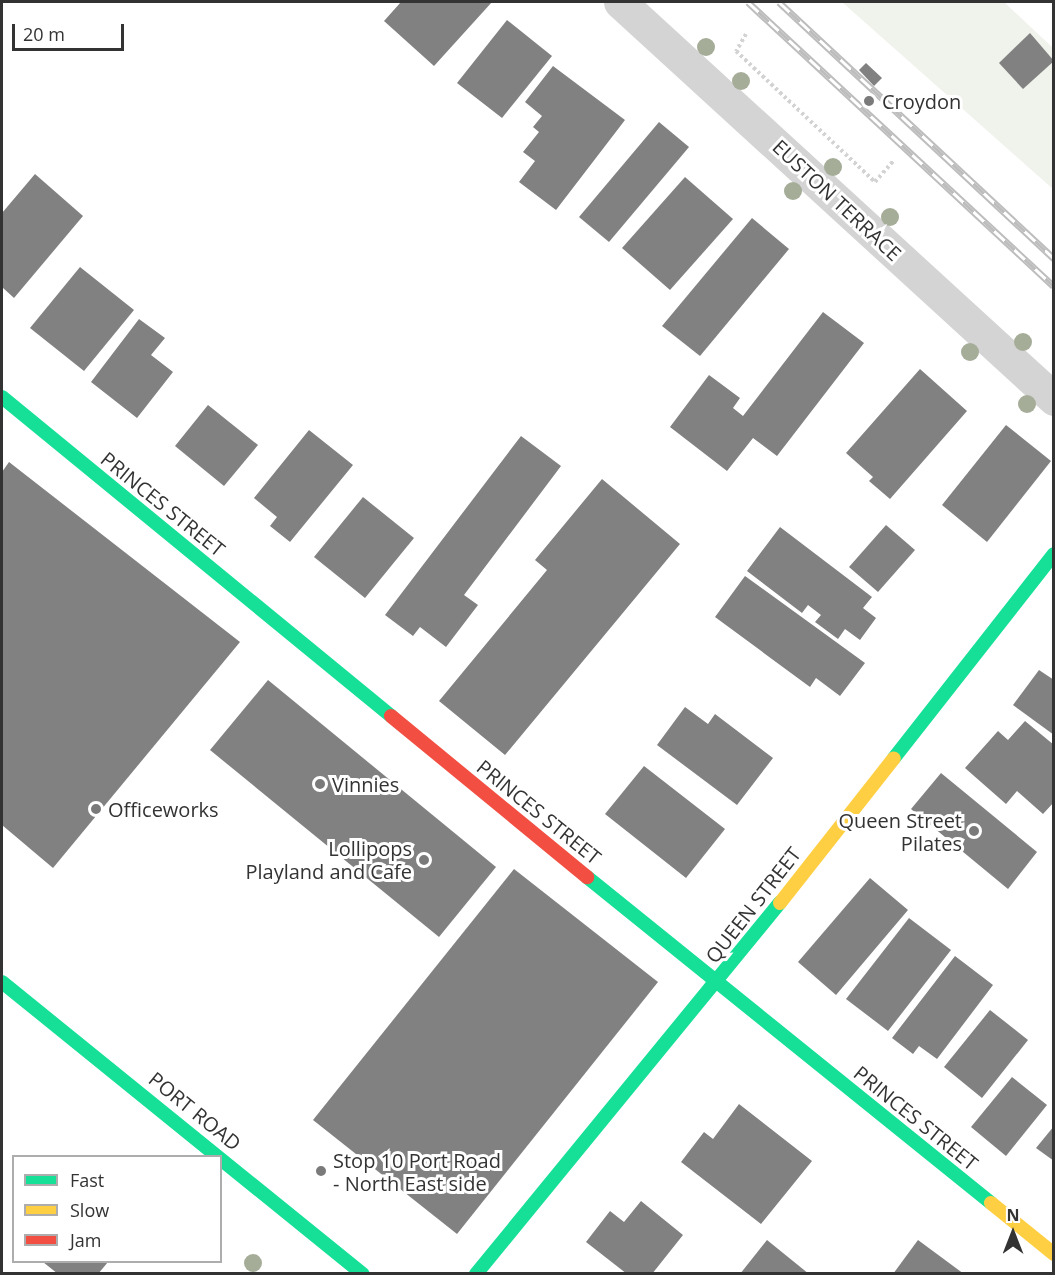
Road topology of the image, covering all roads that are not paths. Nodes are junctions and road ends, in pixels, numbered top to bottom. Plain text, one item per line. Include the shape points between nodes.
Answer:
1 (620, 2) edge
2 (2, 397) edge
3 (1053, 399) edge
4 (1053, 554) edge
5 (2, 982) edge
6 (717, 983) junction
7 (216, 1155) edge
8 (222, 1160) edge
9 (1053, 1254) edge
10 (363, 1274) edge
11 (476, 1274) edge

1 - 3 street, EUSTON TERRACE
2 - 6 main road, PRINCES STREET
4 - 6 main road, QUEEN STREET
5 - 7 main road, PORT ROAD
6 - 9 main road, PRINCES STREET
6 - 11 main road, QUEEN STREET
8 - 10 main road, PORT ROAD

